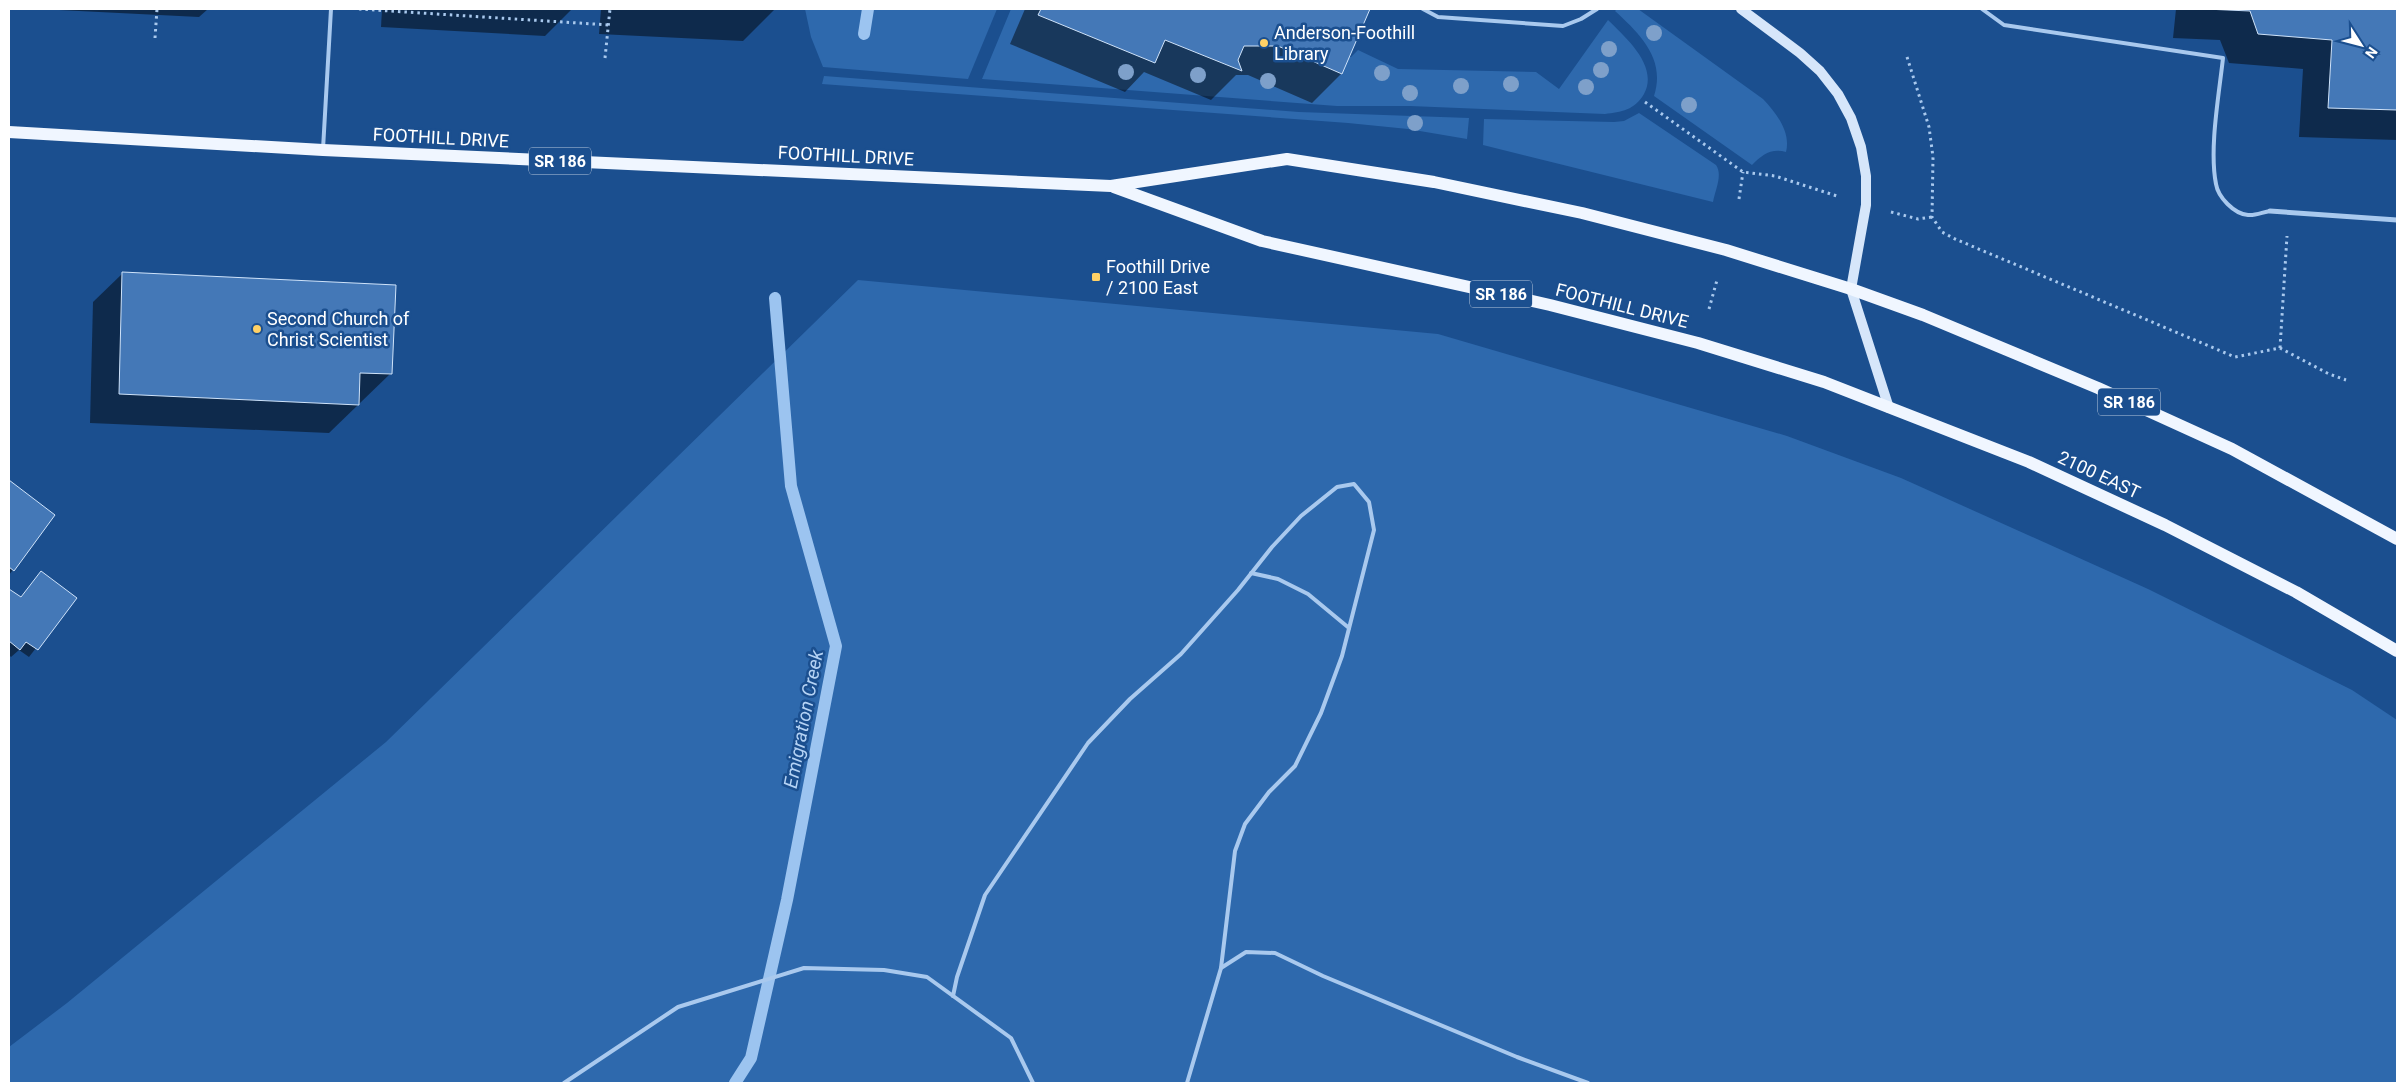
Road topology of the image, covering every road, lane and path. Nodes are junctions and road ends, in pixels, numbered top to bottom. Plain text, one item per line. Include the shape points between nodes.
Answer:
1 (157, 9) edge
2 (331, 9) edge
3 (359, 9) edge
4 (610, 9) edge
5 (1423, 9) edge
6 (1597, 9) edge
7 (1741, 9) edge
8 (1982, 9) edge
9 (609, 25) junction
10 (155, 38) dead end
11 (1907, 57) dead end
12 (605, 58) dead end
13 (1645, 102) dead end
14 (9, 132) edge
15 (323, 150) junction
16 (1743, 172) junction
17 (1775, 176) dead end
18 (1112, 186) junction
19 (1740, 199) dead end
20 (2270, 211) joint
21 (2289, 212) junction
22 (1932, 217) junction
23 (1918, 219) dead end
24 (2397, 220) edge
25 (1717, 280) dead end
26 (1851, 288) junction
27 (1709, 309) dead end
28 (2280, 348) junction
29 (2346, 380) dead end
30 (1889, 408) junction
31 (2397, 539) edge
32 (1251, 573) junction
33 (1349, 628) junction
34 (2397, 650) edge
35 (1221, 968) junction
36 (954, 996) junction
37 (564, 1083) edge
38 (1034, 1083) edge
39 (1188, 1083) edge
40 (1588, 1083) edge

1 - 10 path
2 - 15 lane
3 - 9 path
4 - 9 path
5 - 6 lane via 1438,17 1563,26
7 - 26 street via 1820,71 1851,118 1866,176 1866,205
8 - 20 lane via 2004,25 2223,58 2214,154 2216,185 2225,201 2243,214
9 - 12 path
11 - 22 path via 1930,135
13 - 16 path
14 - 15 main road, FOOTHILL DRIVE / SR 186
15 - 18 main road, FOOTHILL DRIVE / SR 186
16 - 17 path
16 - 19 path
18 - 26 main road, FOOTHILL DRIVE / SR 186 via 1287,159 1434,182 1582,213 1726,250
18 - 30 main road, FOOTHILL DRIVE / SR 186 via 1262,241 1550,305 1682,339 1824,382
20 - 21 street
21 - 24 street
21 - 28 path
22 - 23 path
22 - 28 path via 1942,232 1955,239 2235,357
25 - 27 path
26 - 30 street
26 - 31 main road, SR 186 via 2098,388 2232,449
28 - 29 path
30 - 34 main road, 2100 EAST / SR 186 via 2029,462 2165,524 2296,592
32 - 33 lane via 1278,579 1308,594
32 - 33 lane via 1300,516 1338,486 1354,484 1369,502 1374,530
32 - 36 lane via 1181,654 1130,699 1088,743 985,896 957,977
33 - 35 lane via 1321,714 1295,766 1268,792 1245,824 1234,851
35 - 39 lane
35 - 40 lane via 1246,952 1276,953 1517,1057
36 - 37 lane via 927,977 884,970 804,968 678,1007
36 - 38 lane via 1011,1038

